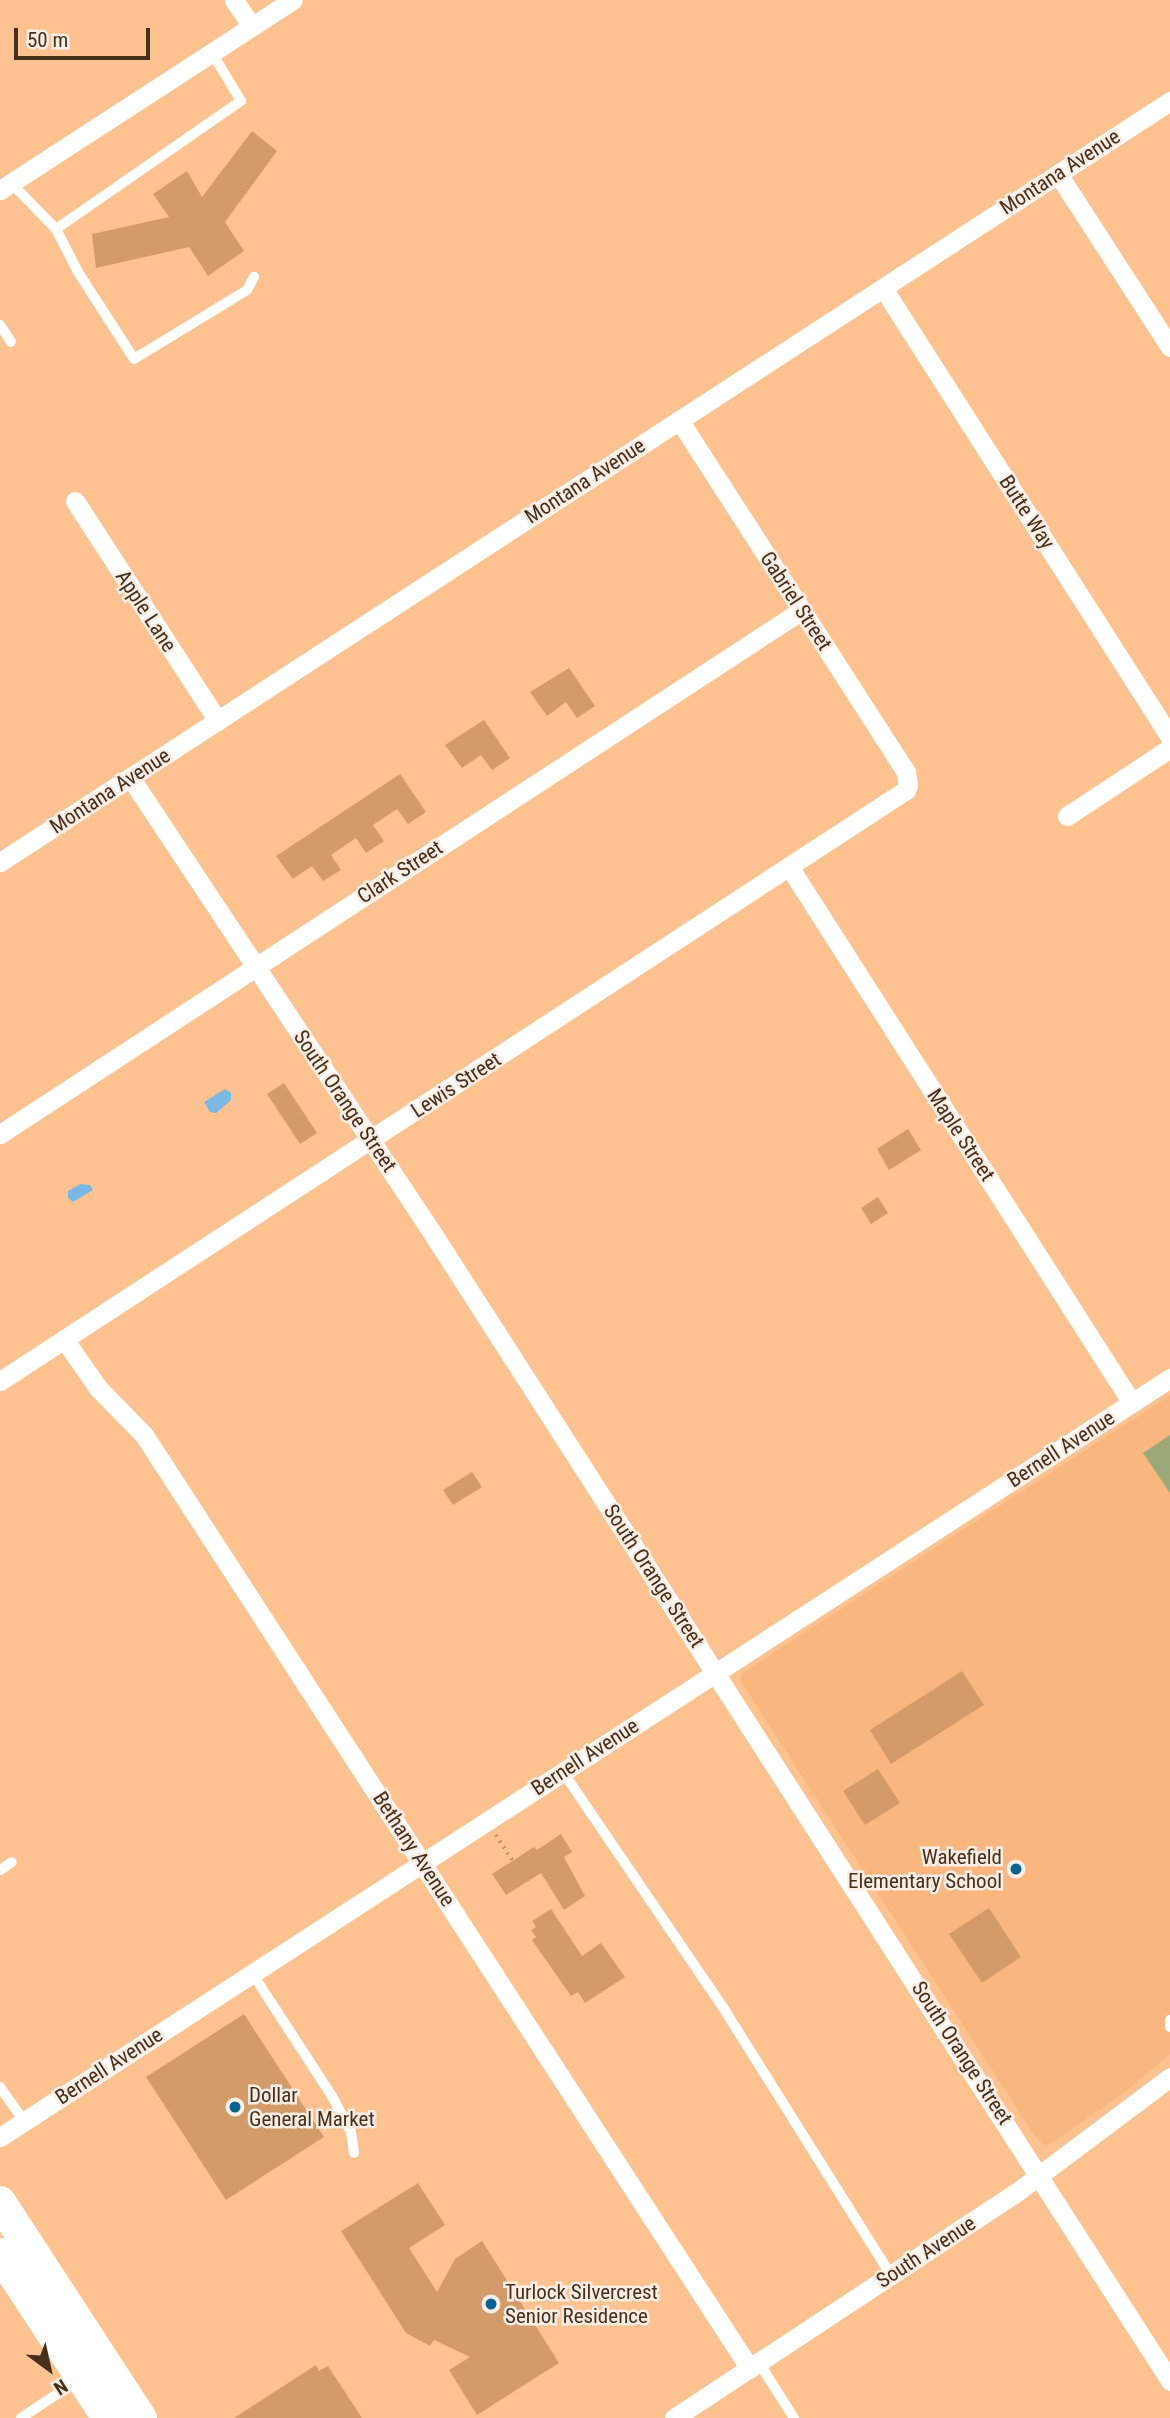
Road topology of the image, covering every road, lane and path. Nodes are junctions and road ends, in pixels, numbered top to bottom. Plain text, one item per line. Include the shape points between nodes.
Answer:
1 (234, 0) edge
2 (293, 0) edge
3 (252, 27) junction
4 (212, 53) junction
5 (1170, 101) edge
6 (1058, 174) junction
7 (5, 186) edge
8 (56, 229) junction
9 (254, 277) dead end
10 (883, 288) junction
11 (0, 325) edge
12 (11, 342) dead end
13 (1170, 347) edge
14 (680, 420) junction
15 (75, 502) dead end
16 (802, 610) junction
17 (218, 721) junction
18 (1170, 737) edge
19 (1170, 748) edge
20 (130, 777) junction
21 (908, 785) joint
22 (1067, 816) dead end
23 (0, 862) edge
24 (790, 868) junction
25 (255, 967) junction
26 (0, 1135) edge
27 (371, 1140) junction
28 (64, 1339) junction
29 (1170, 1378) edge
30 (0, 1381) edge
31 (1132, 1403) junction
32 (717, 1672) junction
33 (563, 1772) junction
34 (496, 1835) dead end
35 (513, 1861) dead end
36 (12, 1862) dead end
37 (423, 1862) junction
38 (0, 1870) edge
39 (253, 1973) junction
40 (1170, 2020) edge
41 (1170, 2026) edge
42 (1170, 2077) edge
43 (0, 2087) edge
44 (24, 2121) junction
45 (0, 2137) edge
46 (354, 2153) dead end
47 (1041, 2176) junction
48 (0, 2202) edge
49 (0, 2254) edge
50 (891, 2275) junction
51 (755, 2366) junction
52 (81, 2378) junction
53 (1170, 2381) edge
54 (21, 2418) edge
55 (108, 2418) edge
56 (141, 2418) edge
57 (674, 2418) edge
58 (794, 2418) edge

1 - 3 street
2 - 3 street
3 - 4 street
4 - 7 street
4 - 8 lane via 241,101
5 - 6 street, Montana Avenue
6 - 10 street, Montana Avenue
6 - 13 street
7 - 8 lane
8 - 9 lane via 134,359 247,290
10 - 14 street, Montana Avenue
10 - 18 street, Butte Way
11 - 12 lane
14 - 16 street, Gabriel Street
14 - 17 street, Montana Avenue
15 - 17 street, Apple Lane
16 - 21 street, Gabriel Street via 906,772
16 - 25 street, Clark Street
17 - 20 street, Montana Avenue
19 - 22 street
20 - 23 street, Montana Avenue
20 - 25 street, South Orange Street
21 - 24 street, Lewis Street via 901,795
24 - 27 street, Lewis Street
24 - 31 street, Maple Street
25 - 26 street, Clark Street
25 - 27 street, South Orange Street
27 - 28 street, Lewis Street
27 - 32 street, South Orange Street
28 - 30 street, Lewis Street
28 - 37 street, Bethany Avenue via 97,1388 144,1434
29 - 31 street, Bernell Avenue
31 - 32 street, Bernell Avenue
32 - 33 street, Bernell Avenue
32 - 47 street, South Orange Street
33 - 37 street, Bernell Avenue
33 - 50 lane via 724,2009
34 - 35 path
36 - 38 lane
37 - 39 street, Bernell Avenue
37 - 51 street, Bethany Avenue
39 - 44 street, Bernell Avenue
39 - 46 lane via 332,2096 351,2132
40 - 41 lane
42 - 47 street, South Avenue
43 - 44 lane
44 - 45 street, Bernell Avenue
47 - 50 street, South Avenue
47 - 53 street, South Orange Street
48 - 56 main road
49 - 52 main road
50 - 51 street, South Avenue
51 - 57 street, South Avenue
51 - 58 lane
52 - 54 lane
52 - 55 main road

